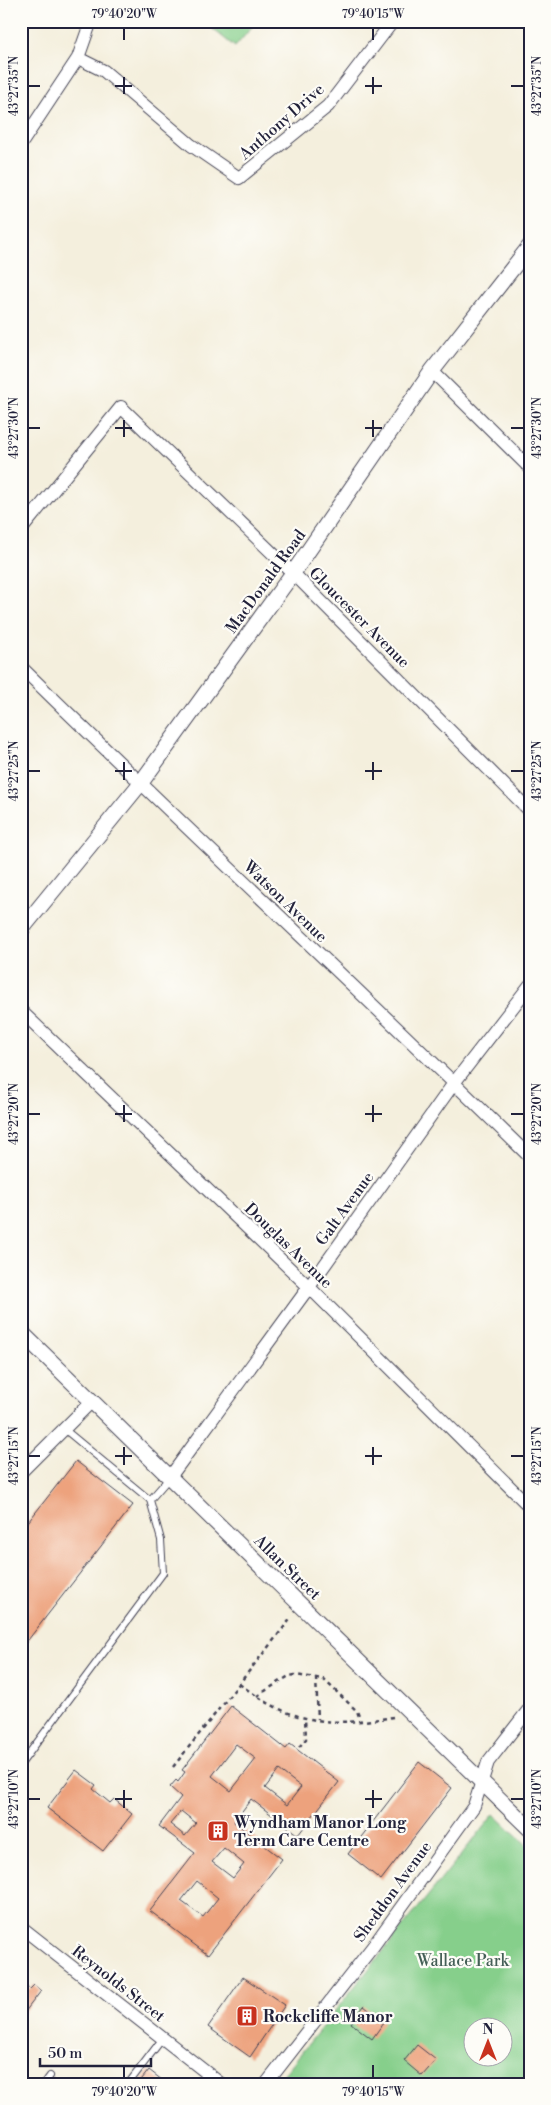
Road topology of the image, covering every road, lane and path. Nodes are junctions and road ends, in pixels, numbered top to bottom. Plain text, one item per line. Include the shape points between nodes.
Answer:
1 (91, 21) edge
2 (393, 21) edge
3 (78, 58) junction
4 (21, 144) edge
5 (530, 246) edge
6 (432, 371) junction
7 (530, 468) edge
8 (21, 530) edge
9 (293, 573) junction
10 (21, 667) edge
11 (140, 784) junction
12 (530, 811) edge
13 (21, 930) edge
14 (530, 985) edge
15 (21, 1011) edge
16 (454, 1083) junction
17 (530, 1157) edge
18 (309, 1287) junction
19 (21, 1332) edge
20 (92, 1401) junction
21 (64, 1429) junction
22 (21, 1472) edge
23 (170, 1477) junction
24 (150, 1500) junction
25 (530, 1507) edge
26 (301, 1605) junction
27 (316, 1678) junction
28 (239, 1684) junction
29 (258, 1696) junction
30 (530, 1708) edge
31 (413, 1714) junction
32 (305, 1718) junction
33 (318, 1720) junction
34 (361, 1722) junction
35 (299, 1747) dead end
36 (21, 1764) edge
37 (173, 1767) dead end
38 (481, 1780) junction
39 (530, 1829) edge
40 (21, 1927) edge
41 (163, 2038) junction
42 (50, 2076) dead end
43 (44, 2084) edge
44 (128, 2084) edge
45 (221, 2084) edge
46 (266, 2084) edge

1 - 3 street
2 - 3 street, Anthony Drive via 328,106 239,178 191,146 104,71
3 - 4 street
5 - 6 street, MacDonald Road
6 - 7 street
6 - 9 street, MacDonald Road
8 - 9 street, Gloucester Avenue via 121,407
9 - 11 street, MacDonald Road
9 - 12 street, Gloucester Avenue
10 - 11 street, Watson Avenue
11 - 13 street, MacDonald Road
11 - 16 street, Watson Avenue
14 - 16 street, Galt Avenue
15 - 18 street, Douglas Avenue
16 - 17 street, Watson Avenue
16 - 18 street, Galt Avenue
18 - 23 street, Galt Avenue
18 - 25 street, Douglas Avenue
19 - 20 street, Allan Street
20 - 21 street
20 - 23 street, Allan Street
21 - 22 street
21 - 24 lane
23 - 24 lane
23 - 26 street, Allan Street
24 - 36 lane via 161,1540 163,1572
26 - 28 path
26 - 31 street, Allan Street
27 - 29 path via 289,1676
27 - 33 path
27 - 34 path via 323,1679 357,1711
28 - 29 path
28 - 37 path
29 - 32 path via 273,1706
30 - 38 street, Sheddon Avenue via 488,1762
31 - 34 path
31 - 38 street, Allan Street
32 - 33 path
32 - 35 path via 306,1739
33 - 34 path
38 - 39 street, Allan Street
38 - 46 street, Sheddon Avenue via 474,1806 374,1945
40 - 41 street, Reynolds Street
41 - 44 lane
41 - 45 street, Reynolds Street
42 - 43 lane

